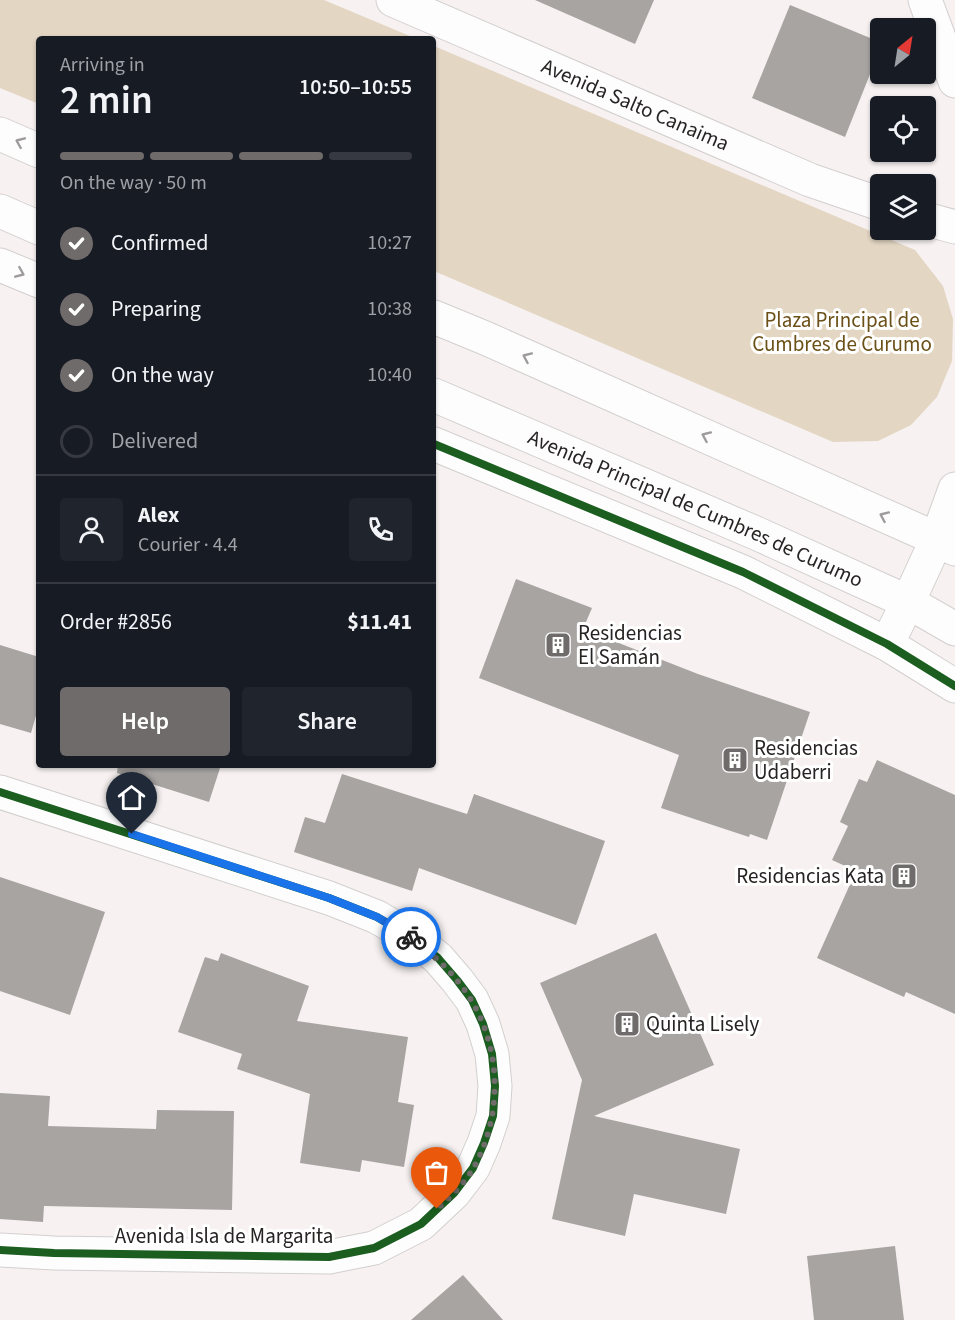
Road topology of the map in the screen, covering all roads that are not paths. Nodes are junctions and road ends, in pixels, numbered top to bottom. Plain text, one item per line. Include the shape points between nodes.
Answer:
1 (393, 0) edge
2 (925, 0) edge
3 (955, 81) edge
4 (0, 134) edge
5 (36, 150) edge
6 (870, 201) edge
7 (0, 211) edge
8 (936, 221) edge
9 (955, 226) edge
10 (36, 227) edge
11 (0, 265) edge
12 (36, 280) edge
13 (436, 317) edge
14 (436, 396) edge
15 (436, 445) edge
16 (955, 489) edge
17 (946, 544) edge
18 (908, 602) junction
19 (955, 629) edge
20 (887, 644) junction
21 (955, 686) edge
22 (0, 792) edge
23 (0, 1250) edge

1 - 6 street, Avenida Salto Canaima via 810,180
2 - 3 street
5 -> 4 street
7 - 10 street
8 - 9 street
11 -> 12 street
17 -> 13 street
14 - 18 street, Avenida Principal de Cumbres de Curumo
15 - 20 street, Avenida Principal de Cumbres de Curumo via 743,572
16 - 17 street
17 - 18 street
18 - 19 street, Avenida Principal de Cumbres de Curumo
18 - 20 street
20 - 21 street, Avenida Principal de Cumbres de Curumo
22 - 23 street, Avenida Isla de Margarita via 329,898 377,917 411,937 438,958 472,1000 492,1054 495,1086 493,1116 473,1168 454,1193 420,1224 374,1248 329,1257

